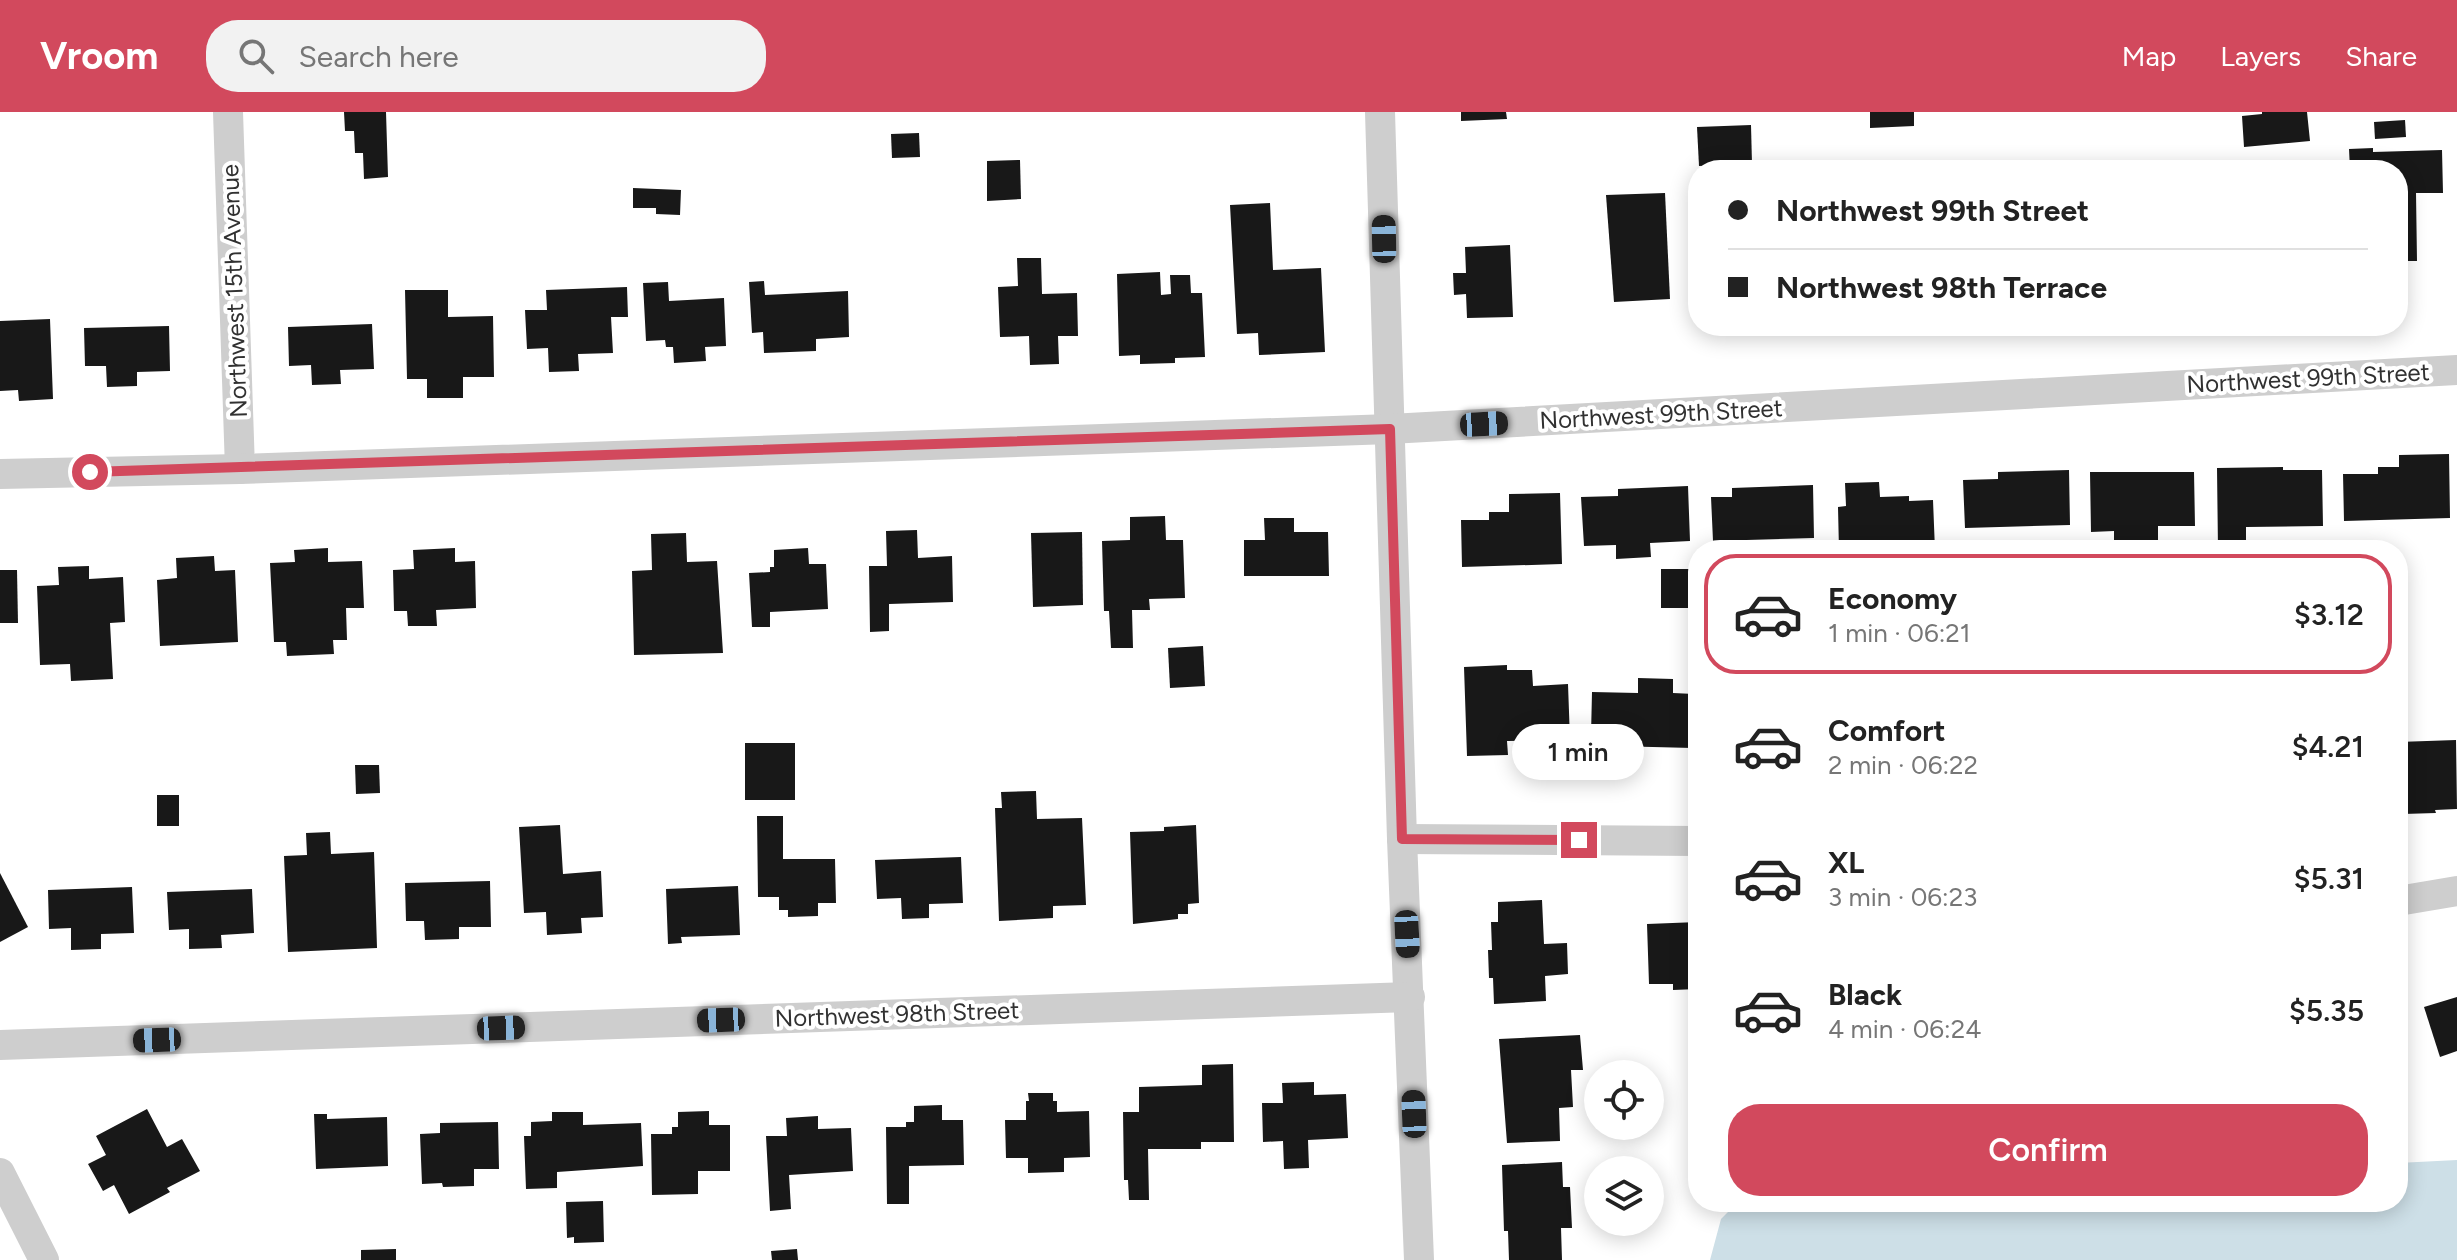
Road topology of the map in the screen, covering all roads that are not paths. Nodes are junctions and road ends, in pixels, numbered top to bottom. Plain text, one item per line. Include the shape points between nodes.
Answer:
1 (228, 112) edge
2 (1380, 112) edge
3 (2457, 370) edge
4 (1390, 429) junction
5 (240, 469) junction
6 (0, 474) edge
7 (1402, 839) junction
8 (1688, 841) edge
9 (2457, 891) edge
10 (2408, 899) edge
11 (1410, 997) junction
12 (0, 1045) edge
13 (0, 1173) edge
14 (44, 1260) edge
15 (1419, 1260) edge

1 - 5 street, Northwest 15th Avenue
2 - 4 street
3 - 4 street, Northwest 99th Street
4 - 5 street, Northwest 99th Street
4 - 7 street
5 - 6 street, Northwest 99th Street
7 - 8 street
7 - 11 street
9 - 10 street
11 - 12 street, Northwest 98th Street
11 - 15 street
13 - 14 street

